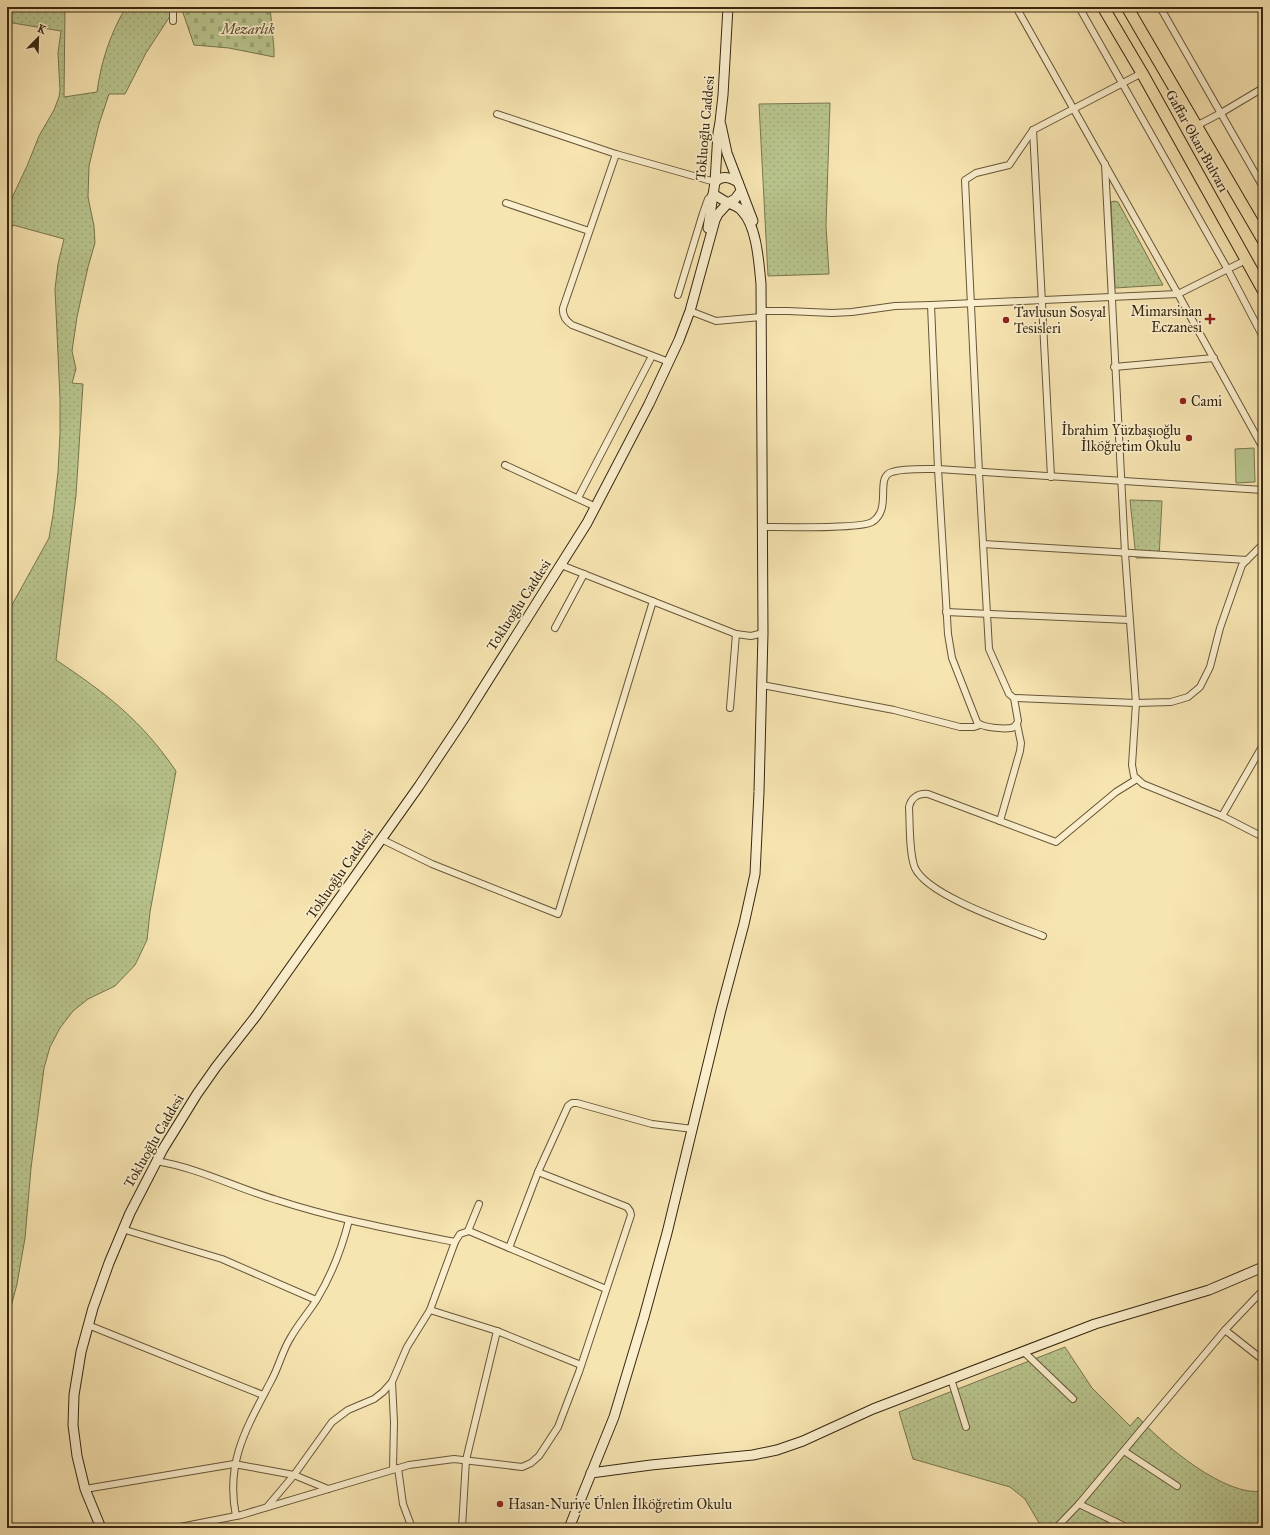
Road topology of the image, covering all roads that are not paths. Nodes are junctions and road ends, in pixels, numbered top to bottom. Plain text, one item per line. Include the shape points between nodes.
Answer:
1 (173, 7) edge
2 (728, 7) edge
3 (1016, 7) edge
4 (1079, 7) edge
5 (1103, 7) edge
6 (1127, 7) edge
7 (1160, 7) edge
8 (173, 20) dead end
9 (1142, 73) junction
10 (1122, 84) junction
11 (1263, 88) edge
12 (1074, 109) junction
13 (1221, 113) junction
14 (497, 114) dead end
15 (720, 122) junction
16 (1196, 126) junction
17 (1033, 130) junction
18 (616, 154) junction
19 (1105, 164) junction
20 (715, 182) junction
21 (738, 182) junction
22 (1263, 187) edge
23 (741, 191) junction
24 (713, 194) junction
25 (506, 203) dead end
26 (728, 203) junction
27 (589, 231) junction
28 (753, 234) junction
29 (1263, 240) edge
30 (706, 251) junction
31 (1246, 260) junction
32 (1228, 270) junction
33 (1263, 290) edge
34 (1178, 294) junction
35 (678, 295) dead end
36 (1111, 297) junction
37 (1042, 300) junction
38 (970, 304) junction
39 (931, 305) junction
40 (690, 311) junction
41 (761, 314) junction
42 (1263, 337) edge
43 (652, 356) junction
44 (1214, 358) junction
45 (669, 362) junction
46 (1114, 367) junction
47 (1263, 448) edge
48 (505, 465) dead end
49 (938, 469) junction
50 (979, 473) junction
51 (1051, 477) junction
52 (1121, 482) junction
53 (1263, 490) edge
54 (578, 498) junction
55 (596, 507) junction
56 (762, 527) junction
57 (983, 544) junction
58 (1263, 544) edge
59 (1125, 553) junction
60 (1247, 560) junction
61 (561, 565) junction
62 (584, 574) junction
63 (653, 601) junction
64 (946, 612) junction
65 (987, 614) junction
66 (1129, 620) junction
67 (555, 628) dead end
68 (763, 633) junction
69 (736, 634) junction
70 (762, 685) junction
71 (1014, 698) junction
72 (1136, 703) junction
73 (730, 708) dead end
74 (1017, 724) junction
75 (980, 725) junction
76 (1263, 745) edge
77 (1138, 779) junction
78 (1222, 816) junction
79 (1000, 821) junction
80 (1263, 837) edge
81 (381, 839) junction
82 (1043, 936) dead end
83 (693, 1129) junction
84 (156, 1161) junction
85 (538, 1172) junction
86 (479, 1204) dead end
87 (348, 1220) junction
88 (122, 1229) junction
89 (468, 1232) junction
90 (455, 1242) junction
91 (509, 1248) junction
92 (1263, 1267) edge
93 (606, 1289) junction
94 (1263, 1290) edge
95 (316, 1300) junction
96 (430, 1310) junction
97 (88, 1325) junction
98 (1225, 1330) junction
99 (497, 1331) junction
100 (1023, 1352) junction
101 (1263, 1360) edge
102 (581, 1365) junction
103 (951, 1379) junction
104 (392, 1382) junction
105 (263, 1395) junction
106 (1073, 1399) dead end
107 (966, 1427) dead end
108 (1124, 1451) junction
109 (466, 1460) junction
110 (234, 1464) junction
111 (396, 1468) junction
112 (592, 1473) junction
113 (294, 1475) junction
114 (1177, 1486) dead end
115 (85, 1489) junction
116 (328, 1489) junction
117 (1079, 1504) junction
118 (267, 1507) junction
119 (236, 1516) junction
120 (1124, 1526) dead end
121 (101, 1528) edge
122 (175, 1528) edge
123 (412, 1528) edge
124 (462, 1528) edge
125 (569, 1528) edge
126 (1056, 1528) edge

1 - 8 street
2 - 15 street, Tokluoğlu Caddesi
3 - 12 street
4 - 10 street
5 - 9 highway, Gaffar Okan Bulvarı
6 - 16 highway, Gaffar Okan Bulvarı
7 - 13 street
9 - 10 street
9 - 31 highway, Gaffar Okan Bulvarı
10 - 12 street
10 - 32 street
11 - 13 street
12 - 17 street
12 - 19 street
13 - 16 street
13 - 22 street
14 - 18 street
15 - 20 street, Tokluoğlu Caddesi
15 - 21 street via 727,153
16 - 29 highway, Gaffar Okan Bulvarı
17 - 37 street
17 - 38 street via 1009,164 976,173 965,180
18 - 20 street
18 - 27 street
19 - 34 street
19 - 36 street
20 - 21 street via 726,177
20 - 24 street, Tokluoğlu Caddesi
21 - 23 street
23 - 26 street
23 - 28 street via 753,222
24 - 26 street
24 - 30 street, Tokluoğlu Caddesi
24 - 35 street via 708,198
25 - 27 street
26 - 28 street via 743,211
26 - 30 street, Tokluoğlu Caddesi via 717,216
27 - 43 street via 563,308 565,318 572,325
28 - 41 street via 761,284
30 - 40 street, Tokluoğlu Caddesi
31 - 32 street
31 - 33 highway, Gaffar Okan Bulvarı
32 - 34 street
32 - 42 street
34 - 36 street
34 - 44 street
36 - 37 street
36 - 46 street
37 - 38 street
37 - 51 street
38 - 39 street
38 - 50 street
39 - 41 street via 896,306 852,312 794,311
39 - 49 street
40 - 41 street via 716,321
40 - 45 street, Tokluoğlu Caddesi
41 - 56 street
43 - 45 street
43 - 54 street
44 - 46 street
44 - 47 street
45 - 55 street, Tokluoğlu Caddesi
46 - 52 street
48 - 54 street
49 - 50 street
49 - 56 street via 892,472 888,475 883,484 882,510 868,525
49 - 64 street
50 - 51 street
50 - 57 street
51 - 52 street
52 - 53 street
52 - 59 street
54 - 55 street
55 - 61 street, Tokluoğlu Caddesi
56 - 68 street
57 - 59 street
57 - 65 street
58 - 60 street
59 - 60 street
59 - 66 street
60 - 72 street via 1242,565 1220,628 1210,667 1200,687 1188,697 1177,701
61 - 62 street
61 - 81 street, Tokluoğlu Caddesi via 446,745
62 - 63 street
62 - 67 street
63 - 69 street
63 - 81 street via 558,914 432,864
64 - 65 street
64 - 75 street via 952,658
65 - 66 street
65 - 71 street via 989,649 1008,691
66 - 72 street
68 - 69 street via 751,636
68 - 70 street
69 - 73 street
70 - 75 street via 894,710 960,727
70 - 83 street via 755,874
71 - 72 street
71 - 74 street
72 - 77 street via 1132,765 1134,776
74 - 75 street via 1011,728
74 - 79 street via 1020,751
76 - 78 street
77 - 78 street via 1143,784
77 - 79 street via 1116,792 1056,842
78 - 80 street
79 - 82 street via 928,794 917,795 909,807 912,859 923,879 933,887 965,904
81 - 84 street, Tokluoğlu Caddesi via 256,1016 212,1072
83 - 85 street via 652,1124 577,1102 572,1103 568,1106
83 - 112 street via 636,1344 614,1417
84 - 87 street via 187,1167 271,1198
84 - 88 street, Tokluoğlu Caddesi
85 - 91 street
85 - 93 street via 627,1207 630,1211 631,1218
86 - 89 street
87 - 90 street
87 - 95 street via 336,1260
88 - 95 street via 222,1259
88 - 97 street, Tokluoğlu Caddesi via 100,1285
89 - 90 street via 460,1234
89 - 91 street
90 - 96 street
91 - 93 street
92 - 100 street via 1209,1290 1114,1318
93 - 102 street
94 - 98 street
95 - 105 street via 291,1336
96 - 99 street
96 - 104 street via 407,1347
97 - 105 street
97 - 115 street, Tokluoğlu Caddesi via 77,1373 73,1410 76,1448
98 - 101 street
98 - 108 street
99 - 102 street
99 - 109 street
100 - 103 street
100 - 106 street
102 - 109 street via 558,1427 535,1460 522,1467
103 - 107 street
103 - 112 street via 777,1450 753,1455
104 - 111 street
104 - 113 street via 374,1399 348,1410 332,1422
105 - 110 street
108 - 114 street
108 - 117 street
109 - 111 street via 454,1459
109 - 124 street
110 - 113 street
110 - 115 street
110 - 119 street via 232,1484
111 - 116 street
111 - 123 street via 403,1504
112 - 125 street
113 - 116 street
113 - 118 street
115 - 121 street, Tokluoğlu Caddesi
116 - 118 street
117 - 120 street
117 - 126 street
118 - 119 street
119 - 122 street

